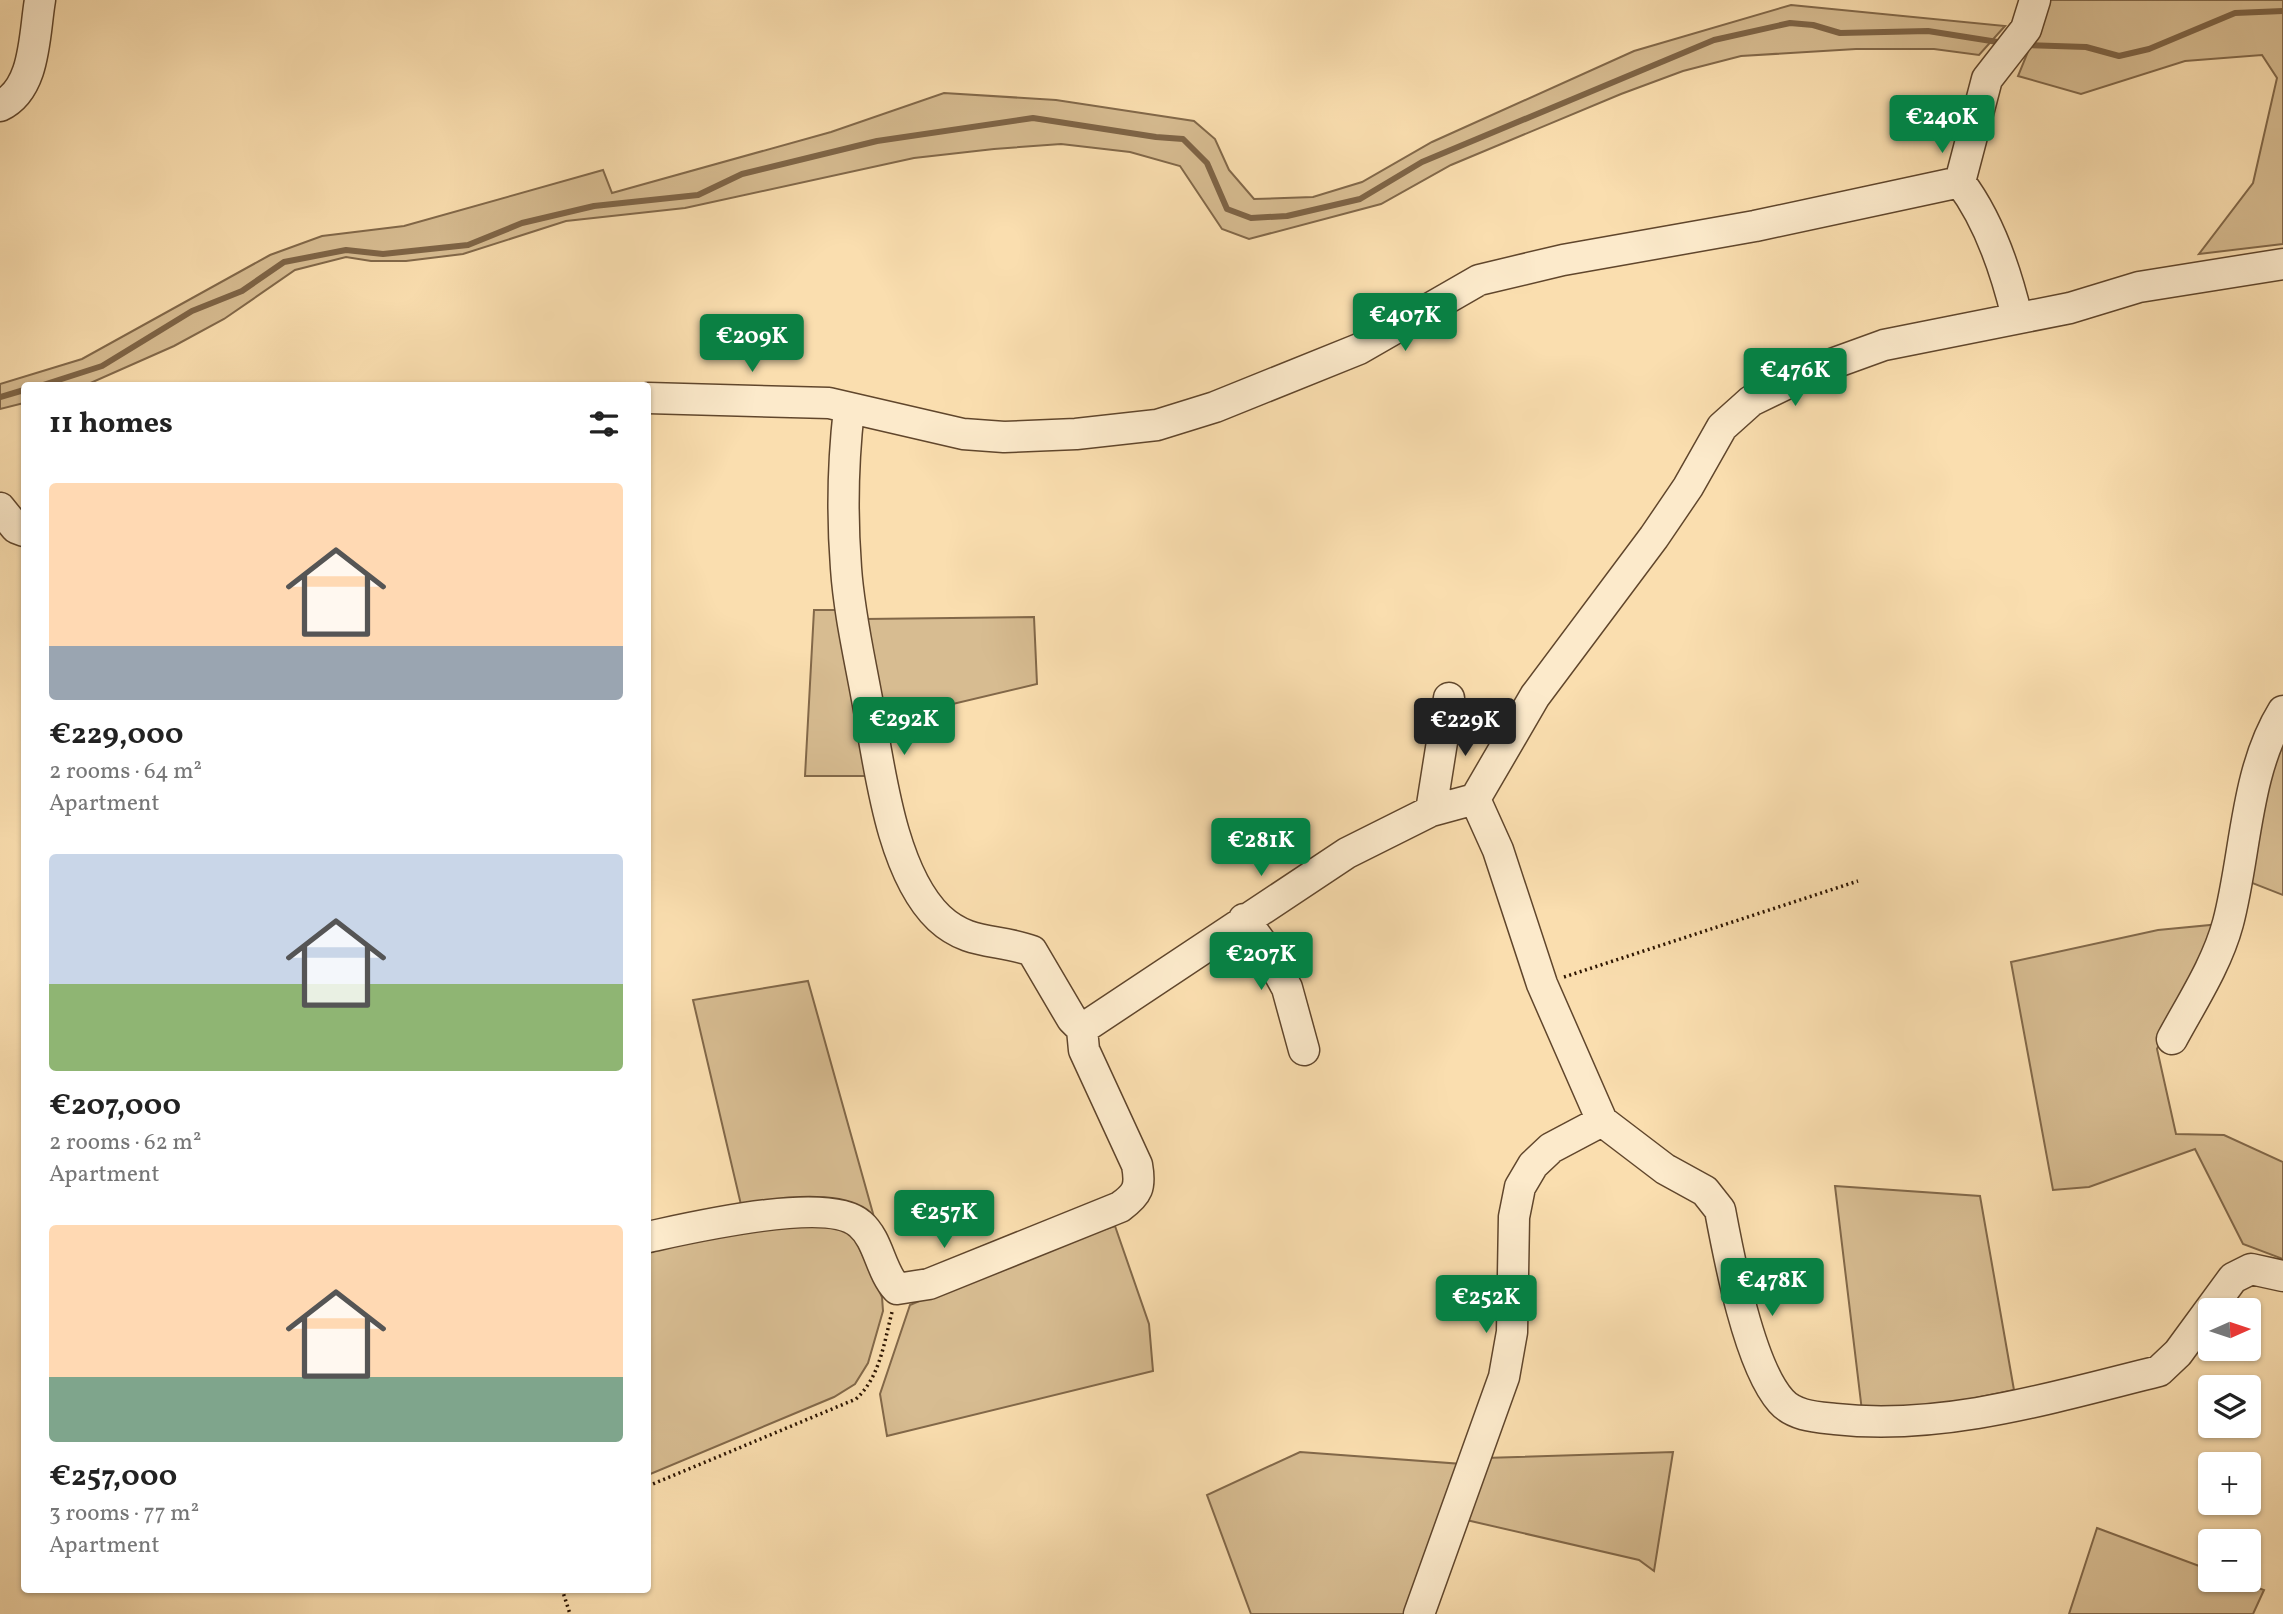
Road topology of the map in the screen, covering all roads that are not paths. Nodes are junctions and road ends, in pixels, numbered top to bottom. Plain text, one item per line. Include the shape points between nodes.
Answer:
1 (40, 0) edge
2 (2035, 0) edge
3 (0, 106) edge
4 (1960, 182) junction
5 (2283, 264) edge
6 (2017, 317) junction
7 (651, 398) edge
8 (849, 409) junction
9 (0, 509) edge
10 (21, 530) edge
11 (1449, 698) dead end
12 (2283, 711) edge
13 (1475, 799) junction
14 (1431, 811) junction
15 (1244, 919) junction
16 (1082, 1029) junction
17 (2172, 1039) dead end
18 (1304, 1050) dead end
19 (1602, 1121) junction
20 (651, 1236) edge
21 (2283, 1276) edge
22 (1419, 1614) edge

1 - 3 street via 23,86 14,99
2 - 4 street via 2026,29 1987,79
4 - 6 street via 2002,265
4 - 8 street via 1479,280 1359,349 1215,407 1157,425 1004,438 963,434
5 - 6 street via 2138,287 2070,308
6 - 13 street via 1896,342 1845,358 1751,401 1735,413 1654,537 1535,696
7 - 8 street via 803,401
8 - 16 street via 845,518 851,612 900,847 937,916 959,934 1032,951
9 - 10 street
11 - 14 street
12 - 17 street via 2270,734 2258,774 2227,927
13 - 14 street
13 - 19 street via 1498,850 1542,984
14 - 15 street via 1347,853
15 - 16 street
15 - 18 street via 1287,988
16 - 20 street via 1084,1050 1137,1165 1140,1181 1136,1196 1120,1207 929,1284 897,1289 863,1226 852,1217 795,1213
19 - 21 street via 1715,1201 1740,1300 1772,1388 1793,1411 1806,1415 1873,1423 1921,1420 2007,1408 2159,1371 2178,1353 2233,1278 2251,1269
19 - 22 street via 1551,1148 1520,1186 1514,1217 1512,1332 1504,1377

